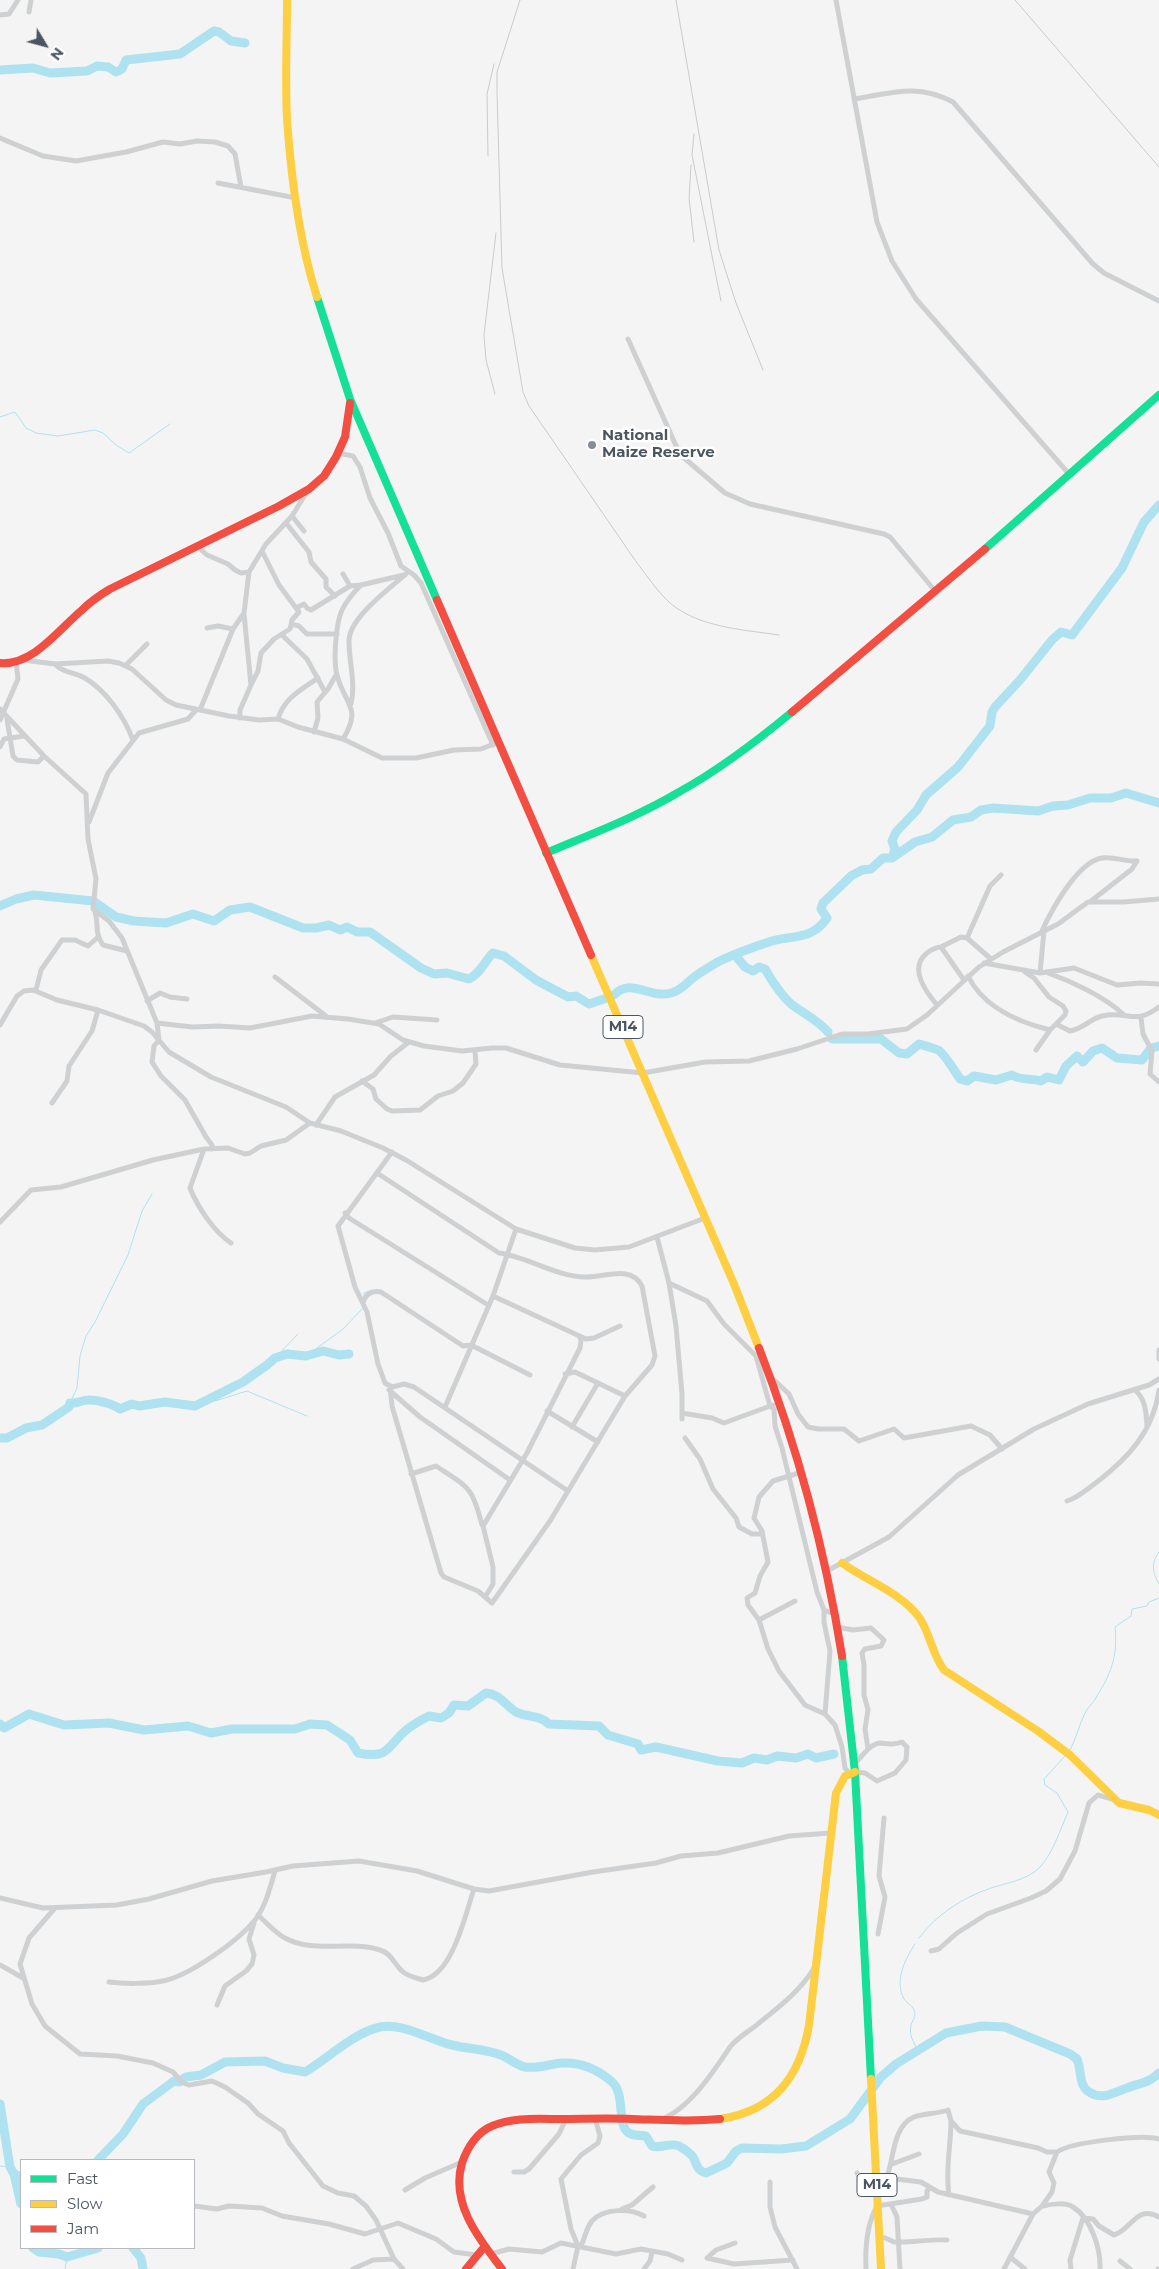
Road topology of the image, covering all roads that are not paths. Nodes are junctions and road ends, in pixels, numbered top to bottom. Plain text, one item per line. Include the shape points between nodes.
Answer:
1 (18, 0) edge
2 (31, 0) edge
3 (287, 0) edge
4 (836, 0) edge
5 (29, 12) dead end
6 (0, 15) edge
7 (854, 99) junction
8 (0, 138) edge
9 (218, 183) dead end
10 (241, 187) junction
11 (296, 198) junction
12 (1159, 302) edge
13 (628, 339) dead end
14 (1159, 395) edge
15 (350, 399) junction
16 (338, 453) junction
17 (1069, 474) junction
18 (308, 490) junction
19 (292, 516) junction
20 (286, 523) junction
21 (304, 531) dead end
22 (197, 546) junction
23 (262, 551) junction
24 (249, 572) junction
25 (344, 574) dead end
26 (406, 574) junction
27 (414, 575) junction
28 (427, 577) junction
29 (361, 585) junction
30 (350, 586) junction
31 (936, 592) junction
32 (335, 596) junction
33 (296, 608) junction
34 (244, 613) junction
35 (291, 624) junction
36 (207, 628) dead end
37 (233, 629) junction
38 (337, 634) junction
39 (282, 635) junction
40 (147, 644) dead end
41 (19, 661) junction
42 (55, 664) junction
43 (126, 665) junction
44 (1, 666) edge
45 (336, 674) junction
46 (318, 678) junction
47 (251, 685) junction
48 (325, 692) junction
49 (351, 704) junction
50 (198, 710) junction
51 (1, 711) edge
52 (240, 718) junction
53 (7, 719) junction
54 (278, 719) junction
55 (0, 720) edge
56 (314, 732) junction
57 (24, 736) junction
58 (10, 737) junction
59 (343, 739) junction
60 (132, 740) junction
61 (496, 743) junction
62 (0, 747) edge
63 (44, 756) junction
64 (88, 825) junction
65 (546, 853) junction
66 (1001, 875) dead end
67 (1159, 899) edge
68 (1088, 902) junction
69 (95, 912) junction
70 (1042, 932) junction
71 (97, 938) junction
72 (967, 938) junction
73 (941, 947) junction
74 (127, 951) junction
75 (991, 959) junction
76 (984, 963) junction
77 (1024, 971) junction
78 (1047, 973) junction
79 (1040, 974) junction
80 (275, 977) dead end
81 (966, 978) junction
82 (1159, 984) edge
83 (36, 990) junction
84 (186, 999) dead end
85 (147, 1001) junction
86 (937, 1005) junction
87 (1159, 1007) edge
88 (98, 1010) junction
89 (1123, 1014) junction
90 (328, 1017) junction
91 (1141, 1018) junction
92 (437, 1020) dead end
93 (157, 1023) junction
94 (374, 1023) junction
95 (0, 1024) edge
96 (1056, 1024) junction
97 (1050, 1030) junction
98 (160, 1040) junction
99 (409, 1042) junction
100 (1036, 1050) dead end
101 (475, 1051) junction
102 (643, 1072) junction
103 (362, 1081) junction
104 (1159, 1082) edge
105 (52, 1103) dead end
106 (310, 1124) junction
107 (316, 1125) junction
108 (212, 1149) junction
109 (204, 1150) junction
110 (392, 1152) junction
111 (377, 1173) junction
112 (346, 1214) junction
113 (705, 1218) junction
114 (0, 1222) edge
115 (516, 1229) junction
116 (657, 1238) junction
117 (231, 1243) dead end
118 (508, 1253) junction
119 (669, 1283) junction
120 (493, 1296) junction
121 (363, 1302) junction
122 (488, 1305) junction
123 (620, 1326) dead end
124 (579, 1336) junction
125 (592, 1339) junction
126 (471, 1345) junction
127 (580, 1348) junction
128 (1159, 1350) edge
129 (756, 1356) junction
130 (573, 1359) junction
131 (1159, 1359) edge
132 (766, 1368) junction
133 (575, 1372) junction
134 (530, 1375) dead end
135 (565, 1375) junction
136 (770, 1377) junction
137 (1159, 1380) edge
138 (598, 1383) junction
139 (389, 1388) junction
140 (1135, 1390) junction
141 (1159, 1390) edge
142 (625, 1396) junction
143 (780, 1402) junction
144 (770, 1406) junction
145 (445, 1407) junction
146 (547, 1411) junction
147 (572, 1427) junction
148 (1147, 1427) junction
149 (685, 1438) dead end
150 (598, 1442) junction
151 (1002, 1449) junction
152 (523, 1460) junction
153 (802, 1472) junction
154 (411, 1474) junction
155 (787, 1475) junction
156 (510, 1480) junction
157 (568, 1491) junction
158 (1067, 1500) dead end
159 (482, 1526) junction
160 (762, 1534) junction
161 (842, 1562) junction
162 (826, 1571) junction
163 (485, 1597) junction
164 (795, 1601) dead end
165 (824, 1610) junction
166 (835, 1614) junction
167 (759, 1620) junction
168 (837, 1627) junction
169 (825, 1714) junction
170 (868, 1749) junction
171 (853, 1770) junction
172 (1115, 1800) junction
173 (1159, 1815) edge
174 (884, 1818) dead end
175 (831, 1833) junction
176 (275, 1870) junction
177 (474, 1889) junction
178 (2, 1901) edge
179 (55, 1908) junction
180 (257, 1918) junction
181 (878, 1934) dead end
182 (932, 1951) dead end
183 (817, 1963) junction
184 (0, 1965) edge
185 (23, 1978) junction
186 (109, 1982) dead end
187 (217, 2005) dead end
188 (595, 2118) junction
189 (566, 2119) junction
190 (658, 2121) junction
191 (951, 2121) junction
192 (1159, 2139) edge
193 (1056, 2152) junction
194 (919, 2154) dead end
195 (462, 2162) junction
196 (892, 2164) junction
197 (514, 2172) dead end
198 (857, 2173) dead end
199 (886, 2180) junction
200 (770, 2182) dead end
201 (877, 2186) junction
202 (653, 2187) dead end
203 (930, 2188) junction
204 (405, 2190) dead end
205 (950, 2195) junction
206 (892, 2204) junction
207 (195, 2206) edge
208 (877, 2206) junction
209 (1042, 2206) junction
210 (617, 2212) junction
211 (1033, 2214) junction
212 (644, 2216) dead end
213 (1159, 2216) edge
214 (1083, 2218) junction
215 (380, 2228) junction
216 (879, 2238) junction
217 (947, 2240) dead end
218 (898, 2242) junction
219 (736, 2243) dead end
220 (485, 2246) junction
221 (580, 2246) junction
222 (652, 2252) junction
223 (491, 2254) junction
224 (476, 2255) junction
225 (1010, 2256) junction
226 (394, 2259) junction
227 (682, 2260) dead end
228 (793, 2260) junction
229 (1120, 2261) dead end
230 (763, 2266) edge
231 (356, 2268) edge
232 (403, 2269) edge
233 (466, 2269) edge
234 (502, 2269) edge
235 (573, 2269) edge
236 (644, 2269) edge
237 (797, 2269) edge
238 (866, 2269) edge
239 (881, 2269) edge
240 (900, 2269) edge
241 (1004, 2269) edge
242 (1025, 2269) edge
243 (1071, 2269) edge
244 (1100, 2269) edge
245 (1130, 2269) edge

1 - 6 street via 9,14
2 - 5 street
3 - 11 main road, M14 via 287,118
4 - 7 street
7 - 12 street via 920,90 953,102 1093,264
7 - 17 street via 877,222 899,275 916,299
8 - 10 street via 44,156 76,161 163,142 215,142 228,146 235,154
9 - 10 street
10 - 11 street
11 - 15 main road, M14 via 319,310
13 - 31 street via 678,450 725,494 750,504 884,534
14 - 17 main road
15 - 16 main road via 350,422
15 - 28 main road, M14
16 - 18 main road via 325,474
16 - 27 street via 353,456 360,467 370,498 401,566
17 - 31 main road
18 - 19 street
18 - 22 main road
19 - 20 street
19 - 21 street
20 - 23 street
20 - 32 street via 309,552 311,562
22 - 24 street via 241,573
22 - 41 main road via 100,596 37,650
23 - 24 street
23 - 33 street
24 - 34 street
25 - 30 street
26 - 27 street
26 - 29 street
26 - 49 street via 353,626 349,640 354,691
27 - 28 street
27 - 61 street via 421,583
28 - 61 main road, M14
29 - 30 street
29 - 38 street via 342,611
30 - 32 street
31 - 65 main road via 806,702 734,757 689,787 624,821
32 - 33 street via 311,610 304,604
33 - 35 street via 299,612
34 - 37 street
34 - 47 street
35 - 38 street via 299,626 307,634
35 - 39 street
36 - 37 street
37 - 50 street
38 - 45 street
39 - 46 street via 307,659
39 - 47 street via 261,653 258,671
40 - 43 street
41 - 42 street
41 - 44 main road
41 - 51 street via 18,679
42 - 43 street via 108,661
42 - 60 street via 82,677 103,694 121,716
43 - 50 street via 166,700
45 - 48 street
45 - 49 street
46 - 48 street
46 - 54 street via 281,707
47 - 52 street via 240,710
48 - 56 street via 317,702 318,718
49 - 59 street via 352,722
50 - 52 street
50 - 60 street via 188,719 142,730
51 - 53 street
51 - 55 street
52 - 54 street
53 - 57 street
53 - 58 street
54 - 56 street
56 - 59 street
57 - 58 street
57 - 63 street
58 - 62 street via 4,739
58 - 63 street via 13,756 17,760 38,762
59 - 61 street via 372,754 393,759 481,748
60 - 64 street via 108,773
61 - 65 main road, M14
63 - 64 street via 86,794
64 - 69 street via 96,879
65 - 102 main road, M14
66 - 72 street via 990,886
67 - 68 street
68 - 70 street
68 - 70 street via 1132,870 1137,861 1102,858 1086,866 1055,907
69 - 71 street
69 - 74 street via 114,926
70 - 75 street
70 - 79 street
71 - 74 street via 103,945
71 - 83 street via 88,946 75,940 62,940 41,970
72 - 73 street via 961,937
72 - 75 street
73 - 81 street
73 - 86 street via 922,957 919,973 926,991
74 - 85 street
75 - 76 street
76 - 77 street
76 - 81 street
77 - 79 street
77 - 96 street via 1049,997 1063,1006 1065,1015
78 - 79 street
78 - 82 street via 1074,968 1111,984
78 - 89 street via 1097,996
80 - 90 street
81 - 86 street
81 - 97 street via 998,1009 1016,1020
83 - 88 street via 57,1000
83 - 95 street via 24,991 17,996
84 - 85 street via 160,993
85 - 93 street
86 - 102 street via 915,1024 899,1031 842,1034 797,1050 749,1061 705,1062
87 - 91 street
88 - 98 street via 144,1026
88 - 105 street via 92,1031 68,1066 67,1081
89 - 91 street
89 - 96 street via 1100,1016 1085,1027 1070,1031
90 - 93 street via 312,1016 250,1028
90 - 94 street
91 - 104 street via 1143,1034 1152,1051 1150,1074
92 - 94 street via 393,1017
93 - 98 street
94 - 99 street
96 - 97 street
97 - 100 street
98 - 106 street via 169,1052 199,1070 280,1104
98 - 108 street via 154,1046 152,1062 185,1100
99 - 101 street via 455,1051
99 - 103 street via 374,1075
101 - 102 street via 506,1048 560,1065
101 - 103 street via 476,1064 463,1083 420,1110 387,1109
102 - 113 main road, M14
103 - 107 street via 335,1097
106 - 107 street
106 - 108 street via 286,1140 261,1146 250,1153 233,1148
107 - 110 street via 364,1139
108 - 109 street
109 - 114 street via 153,1160 61,1187 31,1190
109 - 117 street via 190,1188 210,1222
110 - 111 street
110 - 115 street
111 - 112 street
111 - 118 street via 499,1253
112 - 121 street via 338,1226
112 - 122 street
113 - 116 street
113 - 132 main road, M14
115 - 116 street via 576,1248 595,1250 629,1247
115 - 118 street
116 - 119 street
118 - 120 street
118 - 142 street via 571,1275 627,1274 639,1281 655,1356 652,1365
119 - 129 street via 707,1301 724,1324
119 - 144 street via 676,1326 682,1416 712,1418 724,1423
120 - 122 street
120 - 124 street
121 - 126 street via 366,1295 379,1291 464,1346
121 - 139 street via 378,1364
122 - 126 street
123 - 125 street
124 - 125 street
124 - 127 street
125 - 127 street
126 - 134 street
126 - 145 street
127 - 130 street
128 - 131 street
129 - 132 street
129 - 144 street
130 - 133 street
130 - 135 street
132 - 136 main road, M14
133 - 135 street
133 - 138 street
135 - 146 street
136 - 143 main road, M14
136 - 151 street via 786,1390 802,1420 813,1429 844,1429 859,1441 894,1429 904,1438 970,1426 990,1435
137 - 140 street
138 - 142 street
138 - 147 street
139 - 145 street via 409,1384
139 - 154 street
139 - 156 street via 420,1417
140 - 148 street via 1145,1404
140 - 151 street via 1088,1404 1042,1425
141 - 148 street
142 - 150 street
143 - 144 street
143 - 153 main road, M14
144 - 155 street via 774,1409
145 - 152 street
146 - 147 street
146 - 152 street
147 - 150 street
148 - 158 street via 1137,1447 1106,1475
149 - 160 street via 700,1459 713,1489 740,1527 752,1534
150 - 157 street
151 - 161 street via 943,1487 889,1537
152 - 156 street
152 - 157 street
153 - 155 street
153 - 162 main road, M14
154 - 159 street via 436,1466 468,1487 476,1499
154 - 163 street via 442,1576
155 - 160 street via 773,1481 759,1496 754,1518
155 - 165 street
156 - 159 street
157 - 163 street via 492,1602
159 - 163 street via 493,1567 493,1584
160 - 167 street via 768,1562 756,1593 747,1598 750,1610
161 - 162 street
161 - 172 main road via 888,1590 914,1612 922,1622 935,1658 944,1670 1038,1731 1070,1756
162 - 166 main road, M14
164 - 167 street
165 - 166 street
165 - 169 street via 830,1651
166 - 168 main road, M14
167 - 169 street via 779,1671 805,1705
168 - 170 street via 853,1630 872,1628 884,1640 881,1646 865,1649 862,1653
168 - 171 main road, M14
169 - 171 street via 837,1729 845,1768
170 - 171 street
170 - 171 street via 876,1744 891,1746 902,1742 908,1754 901,1767 881,1780
171 - 175 main road via 836,1793
171 - 201 main road, M14
172 - 173 main road
172 - 182 street via 1098,1795 1088,1803 1075,1851 1060,1879 1052,1886 1031,1898 987,1914
174 - 181 street via 879,1876 885,1898
175 - 177 street via 789,1836 718,1853 681,1856 502,1890
175 - 183 main road
176 - 177 street via 309,1863 375,1862 418,1871
176 - 179 street via 212,1881 117,1905
176 - 180 street
177 - 180 street via 445,1965 434,1976 423,1980 404,1973 382,1950 325,1947 290,1940
178 - 179 street
179 - 185 street via 29,1938 20,1964
180 - 186 street via 216,1954 174,1978 128,1985
180 - 187 street via 249,1939 254,1955 252,1964 225,1986
183 - 190 street via 794,1993 730,2047 686,2102
183 - 190 main road via 810,2025 803,2053 794,2072 779,2089 761,2105 740,2116
184 - 185 street
185 - 215 street via 37,2016 80,2054 117,2056 153,2063 175,2074 189,2086 212,2081 248,2103 283,2131 288,2143 319,2182 328,2190 354,2196 366,2206
188 - 189 main road
188 - 190 main road
188 - 221 street via 600,2136 597,2145 584,2153 561,2179 570,2229
189 - 195 main road via 515,2120 493,2126 478,2135
189 - 197 street via 559,2134 529,2169
191 - 193 street via 960,2131
191 - 196 street via 948,2110 911,2118 898,2135
191 - 205 street via 947,2170
192 - 193 street via 1149,2136 1078,2144
193 - 209 street via 1048,2172 1054,2186
194 - 196 street
195 - 204 street
195 - 220 main road via 461,2197 468,2217
196 - 199 street
198 - 201 street via 865,2186
199 - 201 street
199 - 203 street via 921,2182
200 - 228 street via 773,2218
201 - 208 main road, M14
202 - 210 street
203 - 205 street
203 - 206 street via 926,2198
205 - 211 street
206 - 208 street
206 - 218 street via 896,2213
207 - 215 street via 262,2208 282,2216 366,2234
208 - 216 main road, M14
208 - 238 street via 869,2230
209 - 211 street
209 - 214 street via 1072,2206
210 - 212 street
210 - 221 street via 596,2218 589,2225
211 - 225 street
213 - 214 street via 1140,2214 1114,2235 1093,2219
214 - 243 street via 1070,2260
214 - 244 street via 1097,2240
215 - 224 street via 398,2223 454,2252
215 - 226 street
216 - 218 street
216 - 239 main road, M14
217 - 218 street
218 - 240 street
219 - 230 street via 712,2252 708,2258
220 - 223 main road
220 - 224 main road
221 - 222 street via 616,2254 636,2248
221 - 223 street via 561,2243 542,2252 510,2249
221 - 235 street
222 - 227 street
222 - 236 street
223 - 234 main road
224 - 233 main road
225 - 241 street
225 - 242 street
226 - 231 street via 372,2260
226 - 232 street
228 - 230 street
228 - 237 street
229 - 245 street

